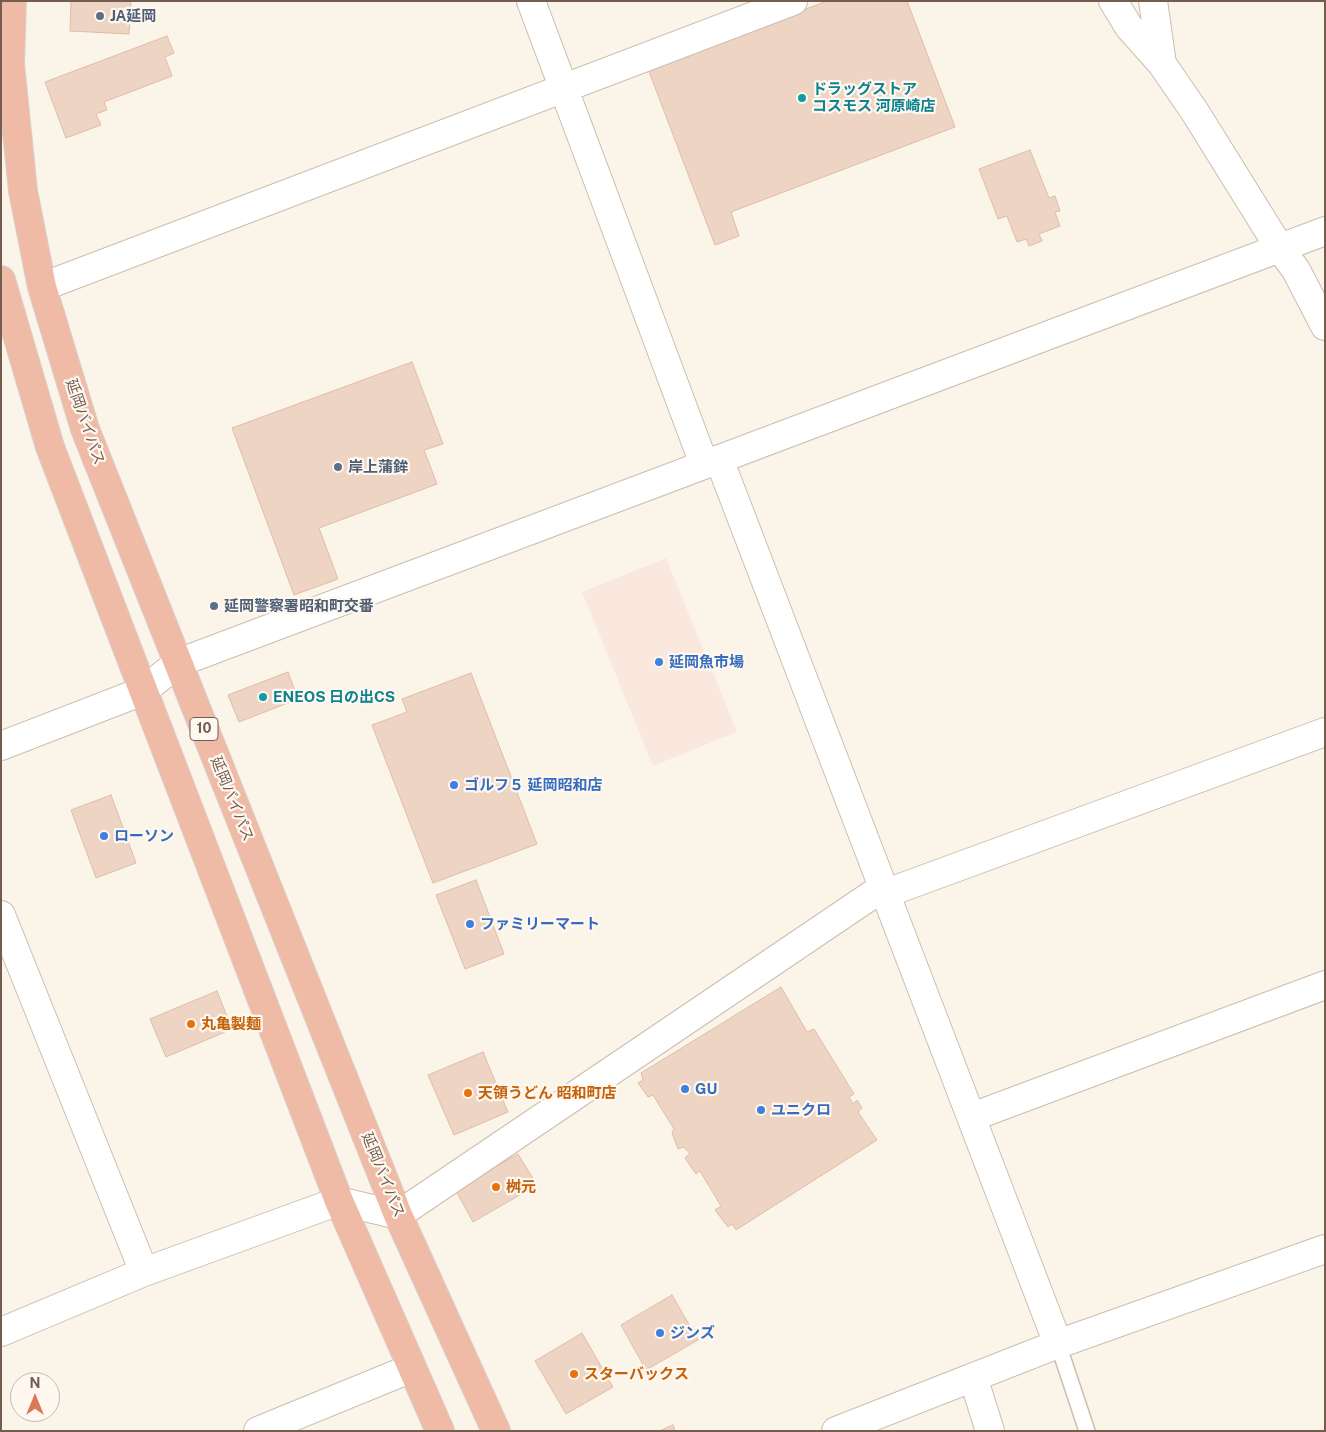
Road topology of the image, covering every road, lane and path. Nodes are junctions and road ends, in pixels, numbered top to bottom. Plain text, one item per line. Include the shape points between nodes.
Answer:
1 (12, 1) edge
2 (531, 1) edge
3 (793, 1) edge
4 (1113, 1) edge
5 (1153, 1) edge
6 (1162, 64) junction
7 (563, 88) junction
8 (1325, 231) edge
9 (1279, 247) junction
10 (42, 287) junction
11 (3, 292) edge
12 (1325, 326) edge
13 (711, 461) junction
14 (178, 663) junction
15 (143, 691) junction
16 (1325, 732) edge
17 (1, 746) edge
18 (883, 891) junction
19 (1, 915) edge
20 (1325, 985) edge
21 (972, 1116) junction
22 (339, 1201) junction
23 (398, 1214) junction
24 (1325, 1249) edge
25 (144, 1272) junction
26 (1, 1332) edge
27 (1058, 1344) junction
28 (412, 1368) junction
29 (973, 1377) junction
30 (258, 1431) edge
31 (440, 1431) edge
32 (496, 1431) edge
33 (836, 1431) edge
34 (990, 1431) edge
35 (1087, 1431) edge

1 - 10 highway, 延岡バイパス / 10 via 10,64 23,191
2 - 7 street
3 - 7 street
4 - 6 street via 1129,27
5 - 6 street
6 - 9 street
7 - 10 street
7 - 13 street
8 - 9 street
9 - 12 street via 1296,270
9 - 13 street
10 - 14 highway, 延岡バイパス / 10 via 85,429
11 - 15 highway via 50,447
13 - 14 street
13 - 18 street
14 - 15 street
14 - 23 highway, 延岡バイパス / 10
15 - 17 street
15 - 22 highway
16 - 18 street
18 - 21 street
18 - 23 street
19 - 25 street
20 - 21 street
21 - 27 street
22 - 23 street
22 - 25 street
22 - 28 highway
23 - 32 highway, 延岡バイパス / 10
24 - 27 street
25 - 26 street
27 - 29 street
27 - 35 lane
28 - 30 street
28 - 31 highway
29 - 33 street
29 - 34 street

